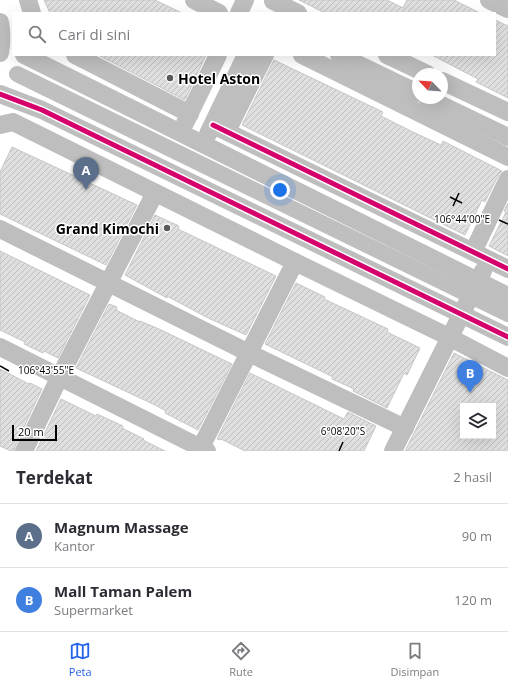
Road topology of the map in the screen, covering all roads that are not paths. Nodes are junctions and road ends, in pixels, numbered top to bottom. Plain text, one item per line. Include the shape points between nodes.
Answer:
1 (28, 0) edge
2 (194, 0) edge
3 (245, 0) edge
4 (32, 12) edge
5 (217, 12) edge
6 (239, 12) edge
7 (0, 22) edge
8 (5, 49) edge
9 (26, 56) edge
10 (77, 56) edge
11 (218, 56) edge
12 (246, 56) edge
13 (264, 56) edge
14 (304, 56) edge
15 (341, 56) edge
16 (389, 56) edge
17 (414, 68) edge
18 (448, 84) edge
19 (412, 90) edge
20 (0, 94) edge
21 (440, 104) edge
22 (508, 112) edge
23 (190, 114) junction
24 (0, 125) edge
25 (220, 128) junction
26 (180, 133) junction
27 (508, 137) edge
28 (203, 144) junction
29 (508, 157) edge
30 (508, 180) edge
31 (339, 186) junction
32 (155, 193) junction
33 (330, 208) junction
34 (0, 229) edge
35 (481, 256) junction
36 (295, 262) junction
37 (508, 269) edge
38 (109, 282) junction
39 (476, 285) junction
40 (508, 296) edge
41 (464, 309) junction
42 (449, 337) junction
43 (508, 337) edge
44 (0, 347) edge
45 (249, 352) junction
46 (508, 368) edge
47 (60, 376) junction
48 (404, 428) junction
49 (202, 450) edge
50 (24, 451) edge
51 (393, 451) edge

1 - 4 street
2 - 5 street
3 - 6 street
7 - 8 street
9 - 26 street
10 - 23 street
11 - 23 street
12 - 25 street
13 - 25 street
14 - 29 street
15 - 19 street
16 - 17 street
18 - 22 street
20 - 41 street via 42,110
21 - 27 street
23 - 26 street
24 - 32 street via 13,122
25 - 28 street
25 - 31 street
26 - 28 street
28 - 33 street
30 - 35 street
31 - 33 street
31 - 35 street
32 - 36 street
32 - 38 street
33 - 39 street
34 - 38 street
35 - 37 street
35 - 39 street
36 - 42 street
36 - 45 street
38 - 45 street
38 - 47 street
39 - 40 street
39 - 41 street
41 - 42 street
41 - 43 street
42 - 46 street
42 - 48 street
44 - 47 street
45 - 48 street
45 - 49 street
47 - 49 street
47 - 50 street
48 - 51 street

